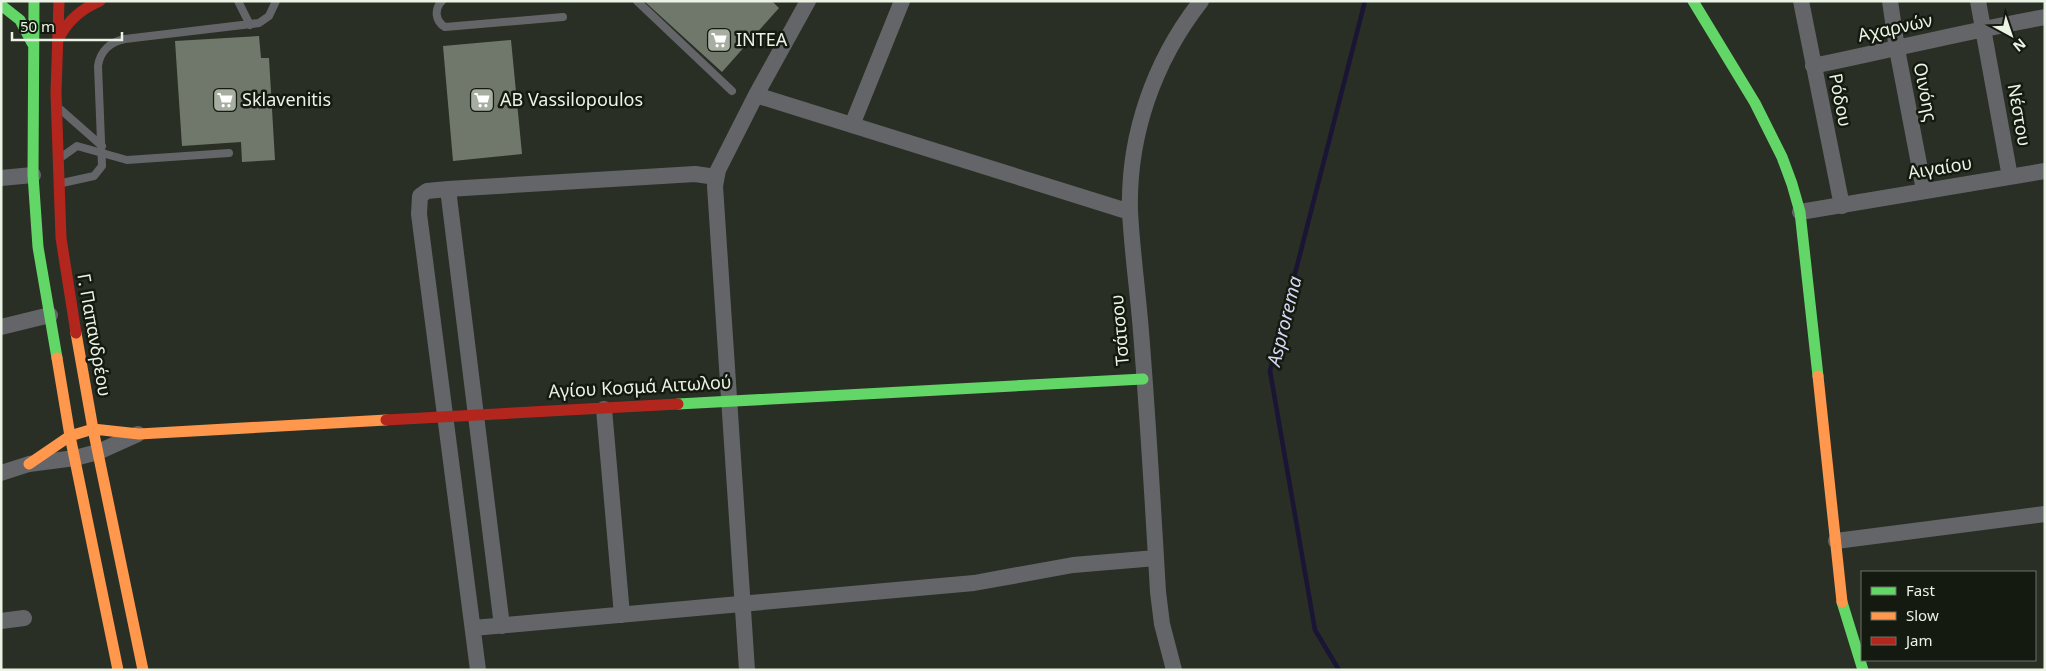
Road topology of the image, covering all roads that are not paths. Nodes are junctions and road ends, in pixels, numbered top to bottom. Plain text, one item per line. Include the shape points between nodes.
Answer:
1 (34, 1) edge
2 (59, 1) edge
3 (100, 1) edge
4 (238, 1) edge
5 (276, 1) edge
6 (442, 1) edge
7 (638, 1) edge
8 (808, 1) edge
9 (902, 1) edge
10 (1201, 1) edge
11 (1693, 1) edge
12 (1801, 1) edge
13 (1890, 1) edge
14 (1978, 1) edge
15 (1, 5) edge
16 (563, 17) dead end
17 (2045, 17) edge
18 (250, 25) junction
19 (1983, 28) junction
20 (58, 41) junction
21 (32, 44) junction
22 (1897, 49) junction
23 (1813, 66) junction
24 (732, 91) dead end
25 (756, 96) junction
26 (57, 106) junction
27 (852, 126) junction
28 (102, 150) junction
29 (229, 153) dead end
30 (59, 159) junction
31 (2045, 171) edge
32 (33, 175) junction
33 (716, 177) junction
34 (2010, 177) junction
35 (1, 178) edge
36 (60, 183) junction
37 (448, 188) junction
38 (1924, 190) junction
39 (1842, 206) junction
40 (1130, 212) junction
41 (1800, 212) junction
42 (50, 315) junction
43 (1, 327) edge
44 (1143, 379) junction
45 (728, 402) junction
46 (604, 409) junction
47 (476, 416) junction
48 (446, 417) junction
49 (93, 429) junction
50 (138, 434) junction
51 (70, 436) junction
52 (98, 452) junction
53 (75, 458) junction
54 (29, 464) junction
55 (1, 473) edge
56 (2045, 514) edge
57 (1836, 542) junction
58 (1156, 558) junction
59 (743, 604) junction
60 (622, 615) junction
61 (24, 618) dead end
62 (1, 621) edge
63 (502, 626) junction
64 (473, 628) junction
65 (118, 670) edge
66 (143, 670) edge
67 (478, 670) edge
68 (747, 670) edge
69 (1174, 670) edge
70 (1863, 670) edge

1 - 21 street
2 - 20 street, Γ. Παπανδρέου
3 - 20 street via 72,18 63,27
4 - 18 lane
5 - 18 lane via 269,16
6 - 16 lane via 436,14 444,27
7 - 24 lane
8 - 25 street
9 - 27 street
10 - 40 street, Τσάτσου via 1167,51 1146,104 1133,160
11 - 41 street via 1770,130 1793,185
12 - 23 street, Ρόδου
13 - 22 street, Οινόης
14 - 19 street, Νέστου
15 - 21 street via 20,20
17 - 19 street, Αχαρνών
18 - 28 lane via 141,36 110,44 102,52 98,66
19 - 22 street, Αχαρνών
19 - 34 street, Νέστου
20 - 26 street, Γ. Παπανδρέου
21 - 32 street
22 - 23 street, Αχαρνών
22 - 38 street, Οινόης
23 - 39 street, Ρόδου
25 - 27 street
25 - 33 street
26 - 28 lane
26 - 30 street, Γ. Παπανδρέου
27 - 40 street
28 - 29 lane via 126,160
28 - 30 lane via 77,146
28 - 36 lane via 102,166 94,176
30 - 36 street, Γ. Παπανδρέου
31 - 34 street, Αιγαίου
32 - 35 street
32 - 42 street via 38,247
33 - 37 street via 695,174
33 - 45 street
34 - 38 street, Αιγαίου
36 - 49 street, Γ. Παπανδρέου via 61,238 68,297
37 - 47 street
37 - 48 street via 427,191 418,202
38 - 39 street, Αιγαίου
39 - 41 street, Αιγαίου
40 - 44 street, Τσάτσου
41 - 57 street
42 - 43 street
42 - 51 street
44 - 45 street, Αγίου Κοσμά Αιτωλού
44 - 58 street, Τσάτσου
45 - 46 street, Αγίου Κοσμά Αιτωλού
45 - 59 street
46 - 47 street, Αγίου Κοσμά Αιτωλού
46 - 60 street
47 - 48 street, Αγίου Κοσμά Αιτωλού
47 - 63 street
48 - 50 street, Αγίου Κοσμά Αιτωλού
48 - 64 street
49 - 50 street, Αγίου Κοσμά Αιτωλού
49 - 51 street
49 - 52 street, Γ. Παπανδρέου
50 - 52 street
51 - 53 street
51 - 54 street
52 - 53 street
52 - 66 street, Γ. Παπανδρέου
53 - 54 street
53 - 65 street
54 - 55 street
56 - 57 street
57 - 70 street via 1842,600
58 - 59 street via 1073,566 974,583
58 - 69 street, Τσάτσου via 1162,624
59 - 60 street
59 - 68 street
60 - 63 street
61 - 62 street
63 - 64 street
64 - 67 street

